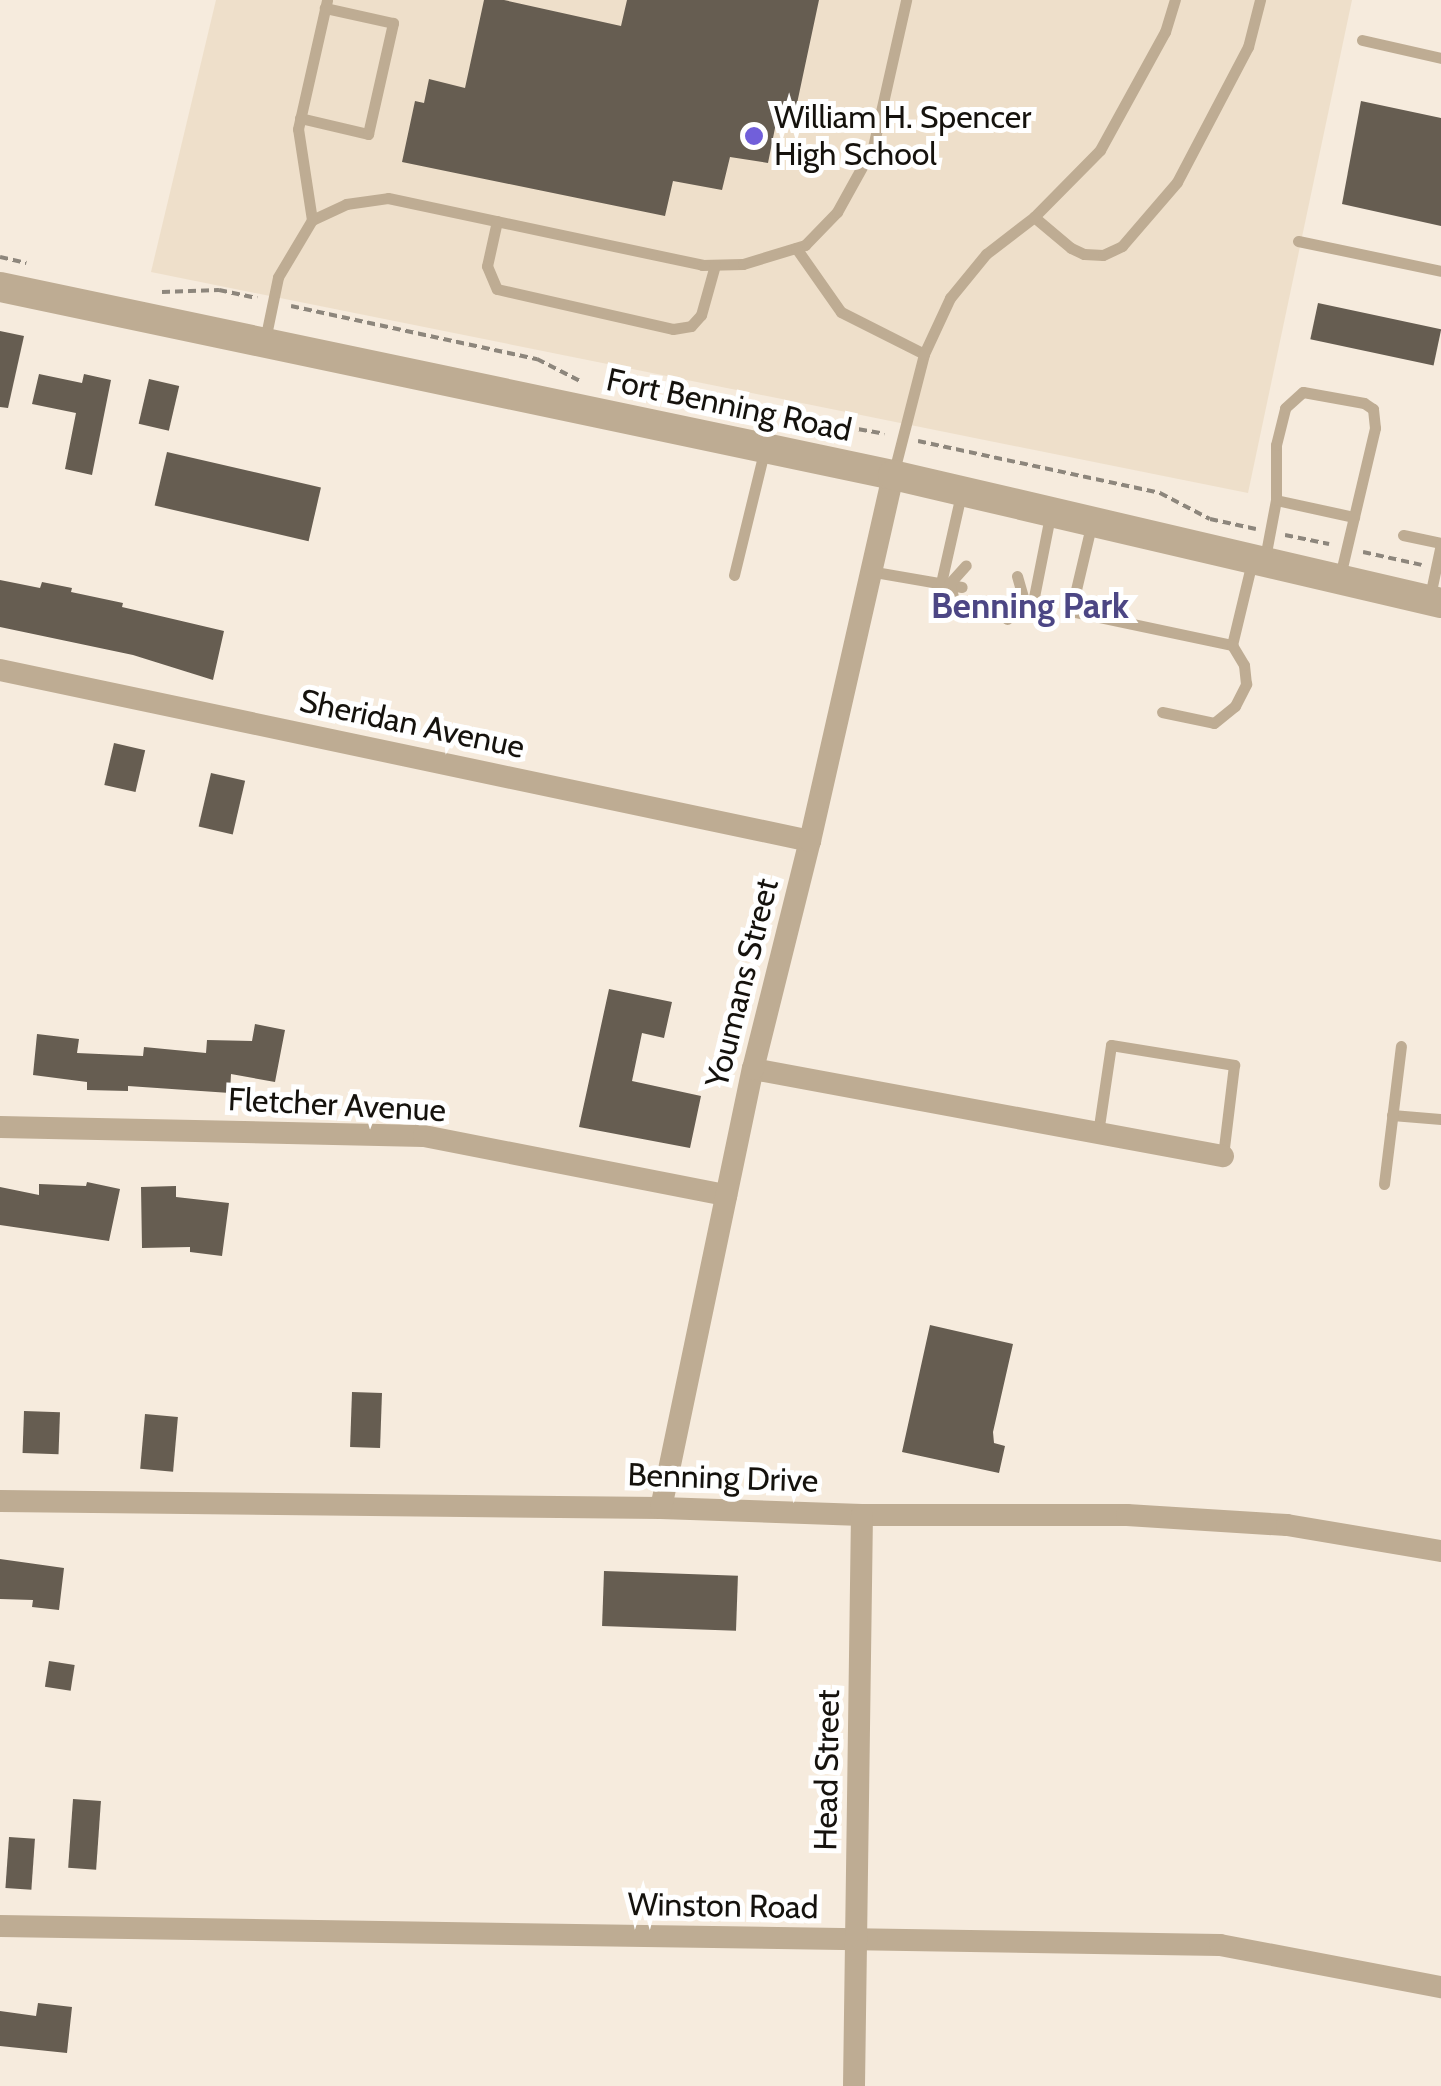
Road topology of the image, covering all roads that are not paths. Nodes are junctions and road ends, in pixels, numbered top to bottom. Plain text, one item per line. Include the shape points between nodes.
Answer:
1 (906, 0) edge
2 (1174, 0) edge
3 (1260, 0) edge
4 (326, 4) edge
5 (1362, 40) dead end
6 (1441, 58) edge
7 (300, 118) junction
8 (1034, 216) junction
9 (312, 220) junction
10 (497, 221) junction
11 (1298, 241) dead end
12 (796, 248) junction
13 (714, 264) junction
14 (1441, 272) edge
15 (0, 288) edge
16 (264, 344) junction
17 (924, 354) junction
18 (765, 448) junction
19 (893, 475) junction
20 (962, 491) junction
21 (1276, 500) junction
22 (1051, 512) junction
23 (1354, 518) junction
24 (1092, 522) junction
25 (1403, 535) dead end
26 (1441, 543) edge
27 (1258, 563) junction
28 (966, 565) dead end
29 (869, 571) junction
30 (734, 575) dead end
31 (1017, 576) dead end
32 (1340, 580) junction
33 (951, 585) junction
34 (1018, 598) junction
35 (1435, 602) edge
36 (957, 609) dead end
37 (1007, 619) dead end
38 (1232, 644) junction
39 (0, 670) edge
40 (1162, 712) dead end
41 (810, 841) junction
42 (1401, 1046) dead end
43 (753, 1069) junction
44 (1392, 1115) junction
45 (1441, 1119) edge
46 (0, 1127) edge
47 (1098, 1133) junction
48 (1223, 1156) joint
49 (1384, 1184) dead end
50 (726, 1196) junction
51 (0, 1501) edge
52 (662, 1508) junction
53 (862, 1515) junction
54 (1441, 1551) edge
55 (0, 1926) edge
56 (857, 1940) junction
57 (1441, 1987) edge
58 (854, 2086) edge

1 - 12 lane via 873,148 836,212
2 - 8 lane via 1165,32 1100,150
3 - 8 lane via 1248,47 1176,182 1122,246 1084,254
4 - 7 lane
4 - 7 lane via 393,23 368,134
5 - 6 lane
7 - 9 lane via 299,158
8 - 17 lane via 986,254 950,298
9 - 10 lane via 346,204 388,198
9 - 16 lane via 278,277
10 - 13 lane
10 - 13 lane via 487,266 497,288 673,328 691,326 701,314
11 - 14 lane
12 - 13 lane via 743,264
12 - 17 lane via 841,312
15 - 16 street, Fort Benning Road
16 - 18 street, Fort Benning Road
17 - 19 lane
18 - 19 street, Fort Benning Road
18 - 30 lane
19 - 20 street, Fort Benning Road
19 - 29 street, Youmans Street
20 - 22 street, Fort Benning Road
20 - 33 lane
21 - 23 lane
21 - 23 lane via 1276,445 1291,399 1303,392 1364,403 1376,420
21 - 27 lane
22 - 24 street, Fort Benning Road
22 - 34 lane via 1033,602
23 - 32 lane
24 - 27 street, Fort Benning Road
24 - 38 lane via 1071,612
25 - 26 lane
26 - 35 lane
27 - 32 street, Fort Benning Road
27 - 38 lane
28 - 33 lane
29 - 33 lane
29 - 41 street, Youmans Street
31 - 34 lane
32 - 35 street, Fort Benning Road
33 - 36 lane
34 - 37 lane
38 - 40 lane via 1246,684 1235,706 1214,722
39 - 41 street, Sheridan Avenue
41 - 43 street, Youmans Street
42 - 44 lane
43 - 47 street
43 - 50 street, Youmans Street
44 - 45 lane
44 - 49 lane
46 - 50 street, Fletcher Avenue via 424,1136
47 - 48 street
47 - 48 lane via 1111,1044 1234,1065
50 - 52 street, Youmans Street
51 - 52 street, Benning Drive
52 - 53 street, Benning Drive
53 - 54 street, Benning Drive via 1145,1516 1288,1525
53 - 56 street, Head Street
55 - 56 street, Winston Road
56 - 57 street, Winston Road via 1220,1946
56 - 58 street, Head Street

